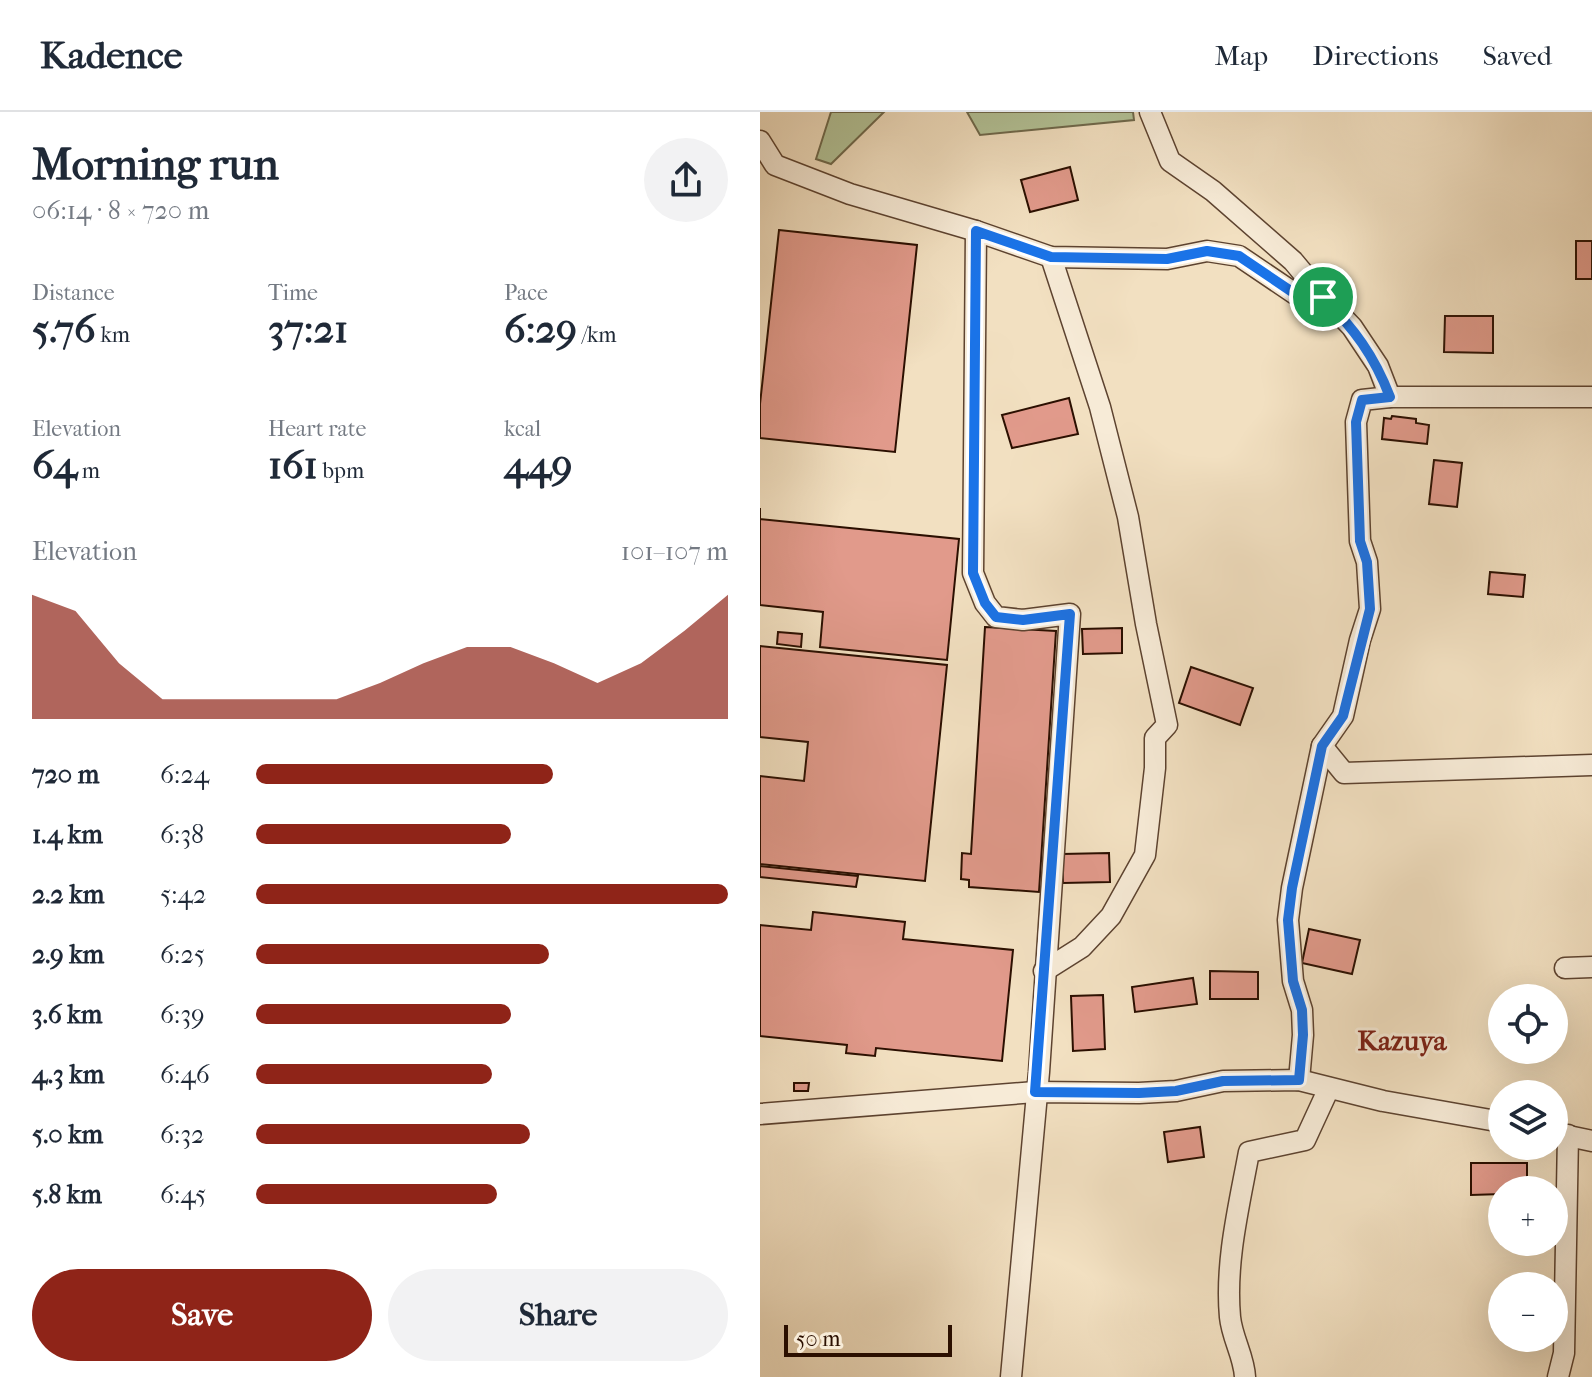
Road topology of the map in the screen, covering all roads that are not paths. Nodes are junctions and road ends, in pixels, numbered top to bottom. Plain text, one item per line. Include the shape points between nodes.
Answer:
1 (1150, 112) edge
2 (760, 141) edge
3 (976, 231) junction
4 (1051, 257) junction
5 (1323, 297) junction
6 (1390, 397) junction
7 (1592, 397) edge
8 (1322, 746) junction
9 (1592, 765) edge
10 (1592, 967) edge
11 (1565, 968) dead end
12 (1044, 971) junction
13 (1299, 1080) junction
14 (1329, 1088) junction
15 (1035, 1092) junction
16 (760, 1114) edge
17 (1488, 1119) edge
18 (1568, 1136) edge
19 (1592, 1141) edge
20 (1561, 1160) edge
21 (1011, 1377) edge
22 (1245, 1377) edge
23 (1558, 1377) edge

1 - 5 street via 1170,161 1293,261
2 - 3 street via 775,165 850,194
3 - 4 street
3 - 12 street via 973,573 996,617 1023,620 1070,614
4 - 5 street via 1167,259 1207,251 1239,256 1313,306
4 - 12 street via 1100,407 1128,517 1167,725 1155,738 1145,855 1111,916 1082,947
5 - 6 street via 1352,327 1378,366
6 - 7 street
6 - 8 street via 1362,400 1356,422 1360,541 1370,609 1343,716
8 - 9 street via 1344,773
8 - 13 street via 1288,920 1293,981 1302,1010
10 - 11 street
12 - 15 street
13 - 14 street
13 - 15 street via 1223,1081 1139,1093
14 - 17 street
14 - 22 street via 1305,1140 1249,1152 1230,1281 1230,1320
15 - 16 street
15 - 21 street
18 - 19 street
20 - 23 street via 1564,1353

